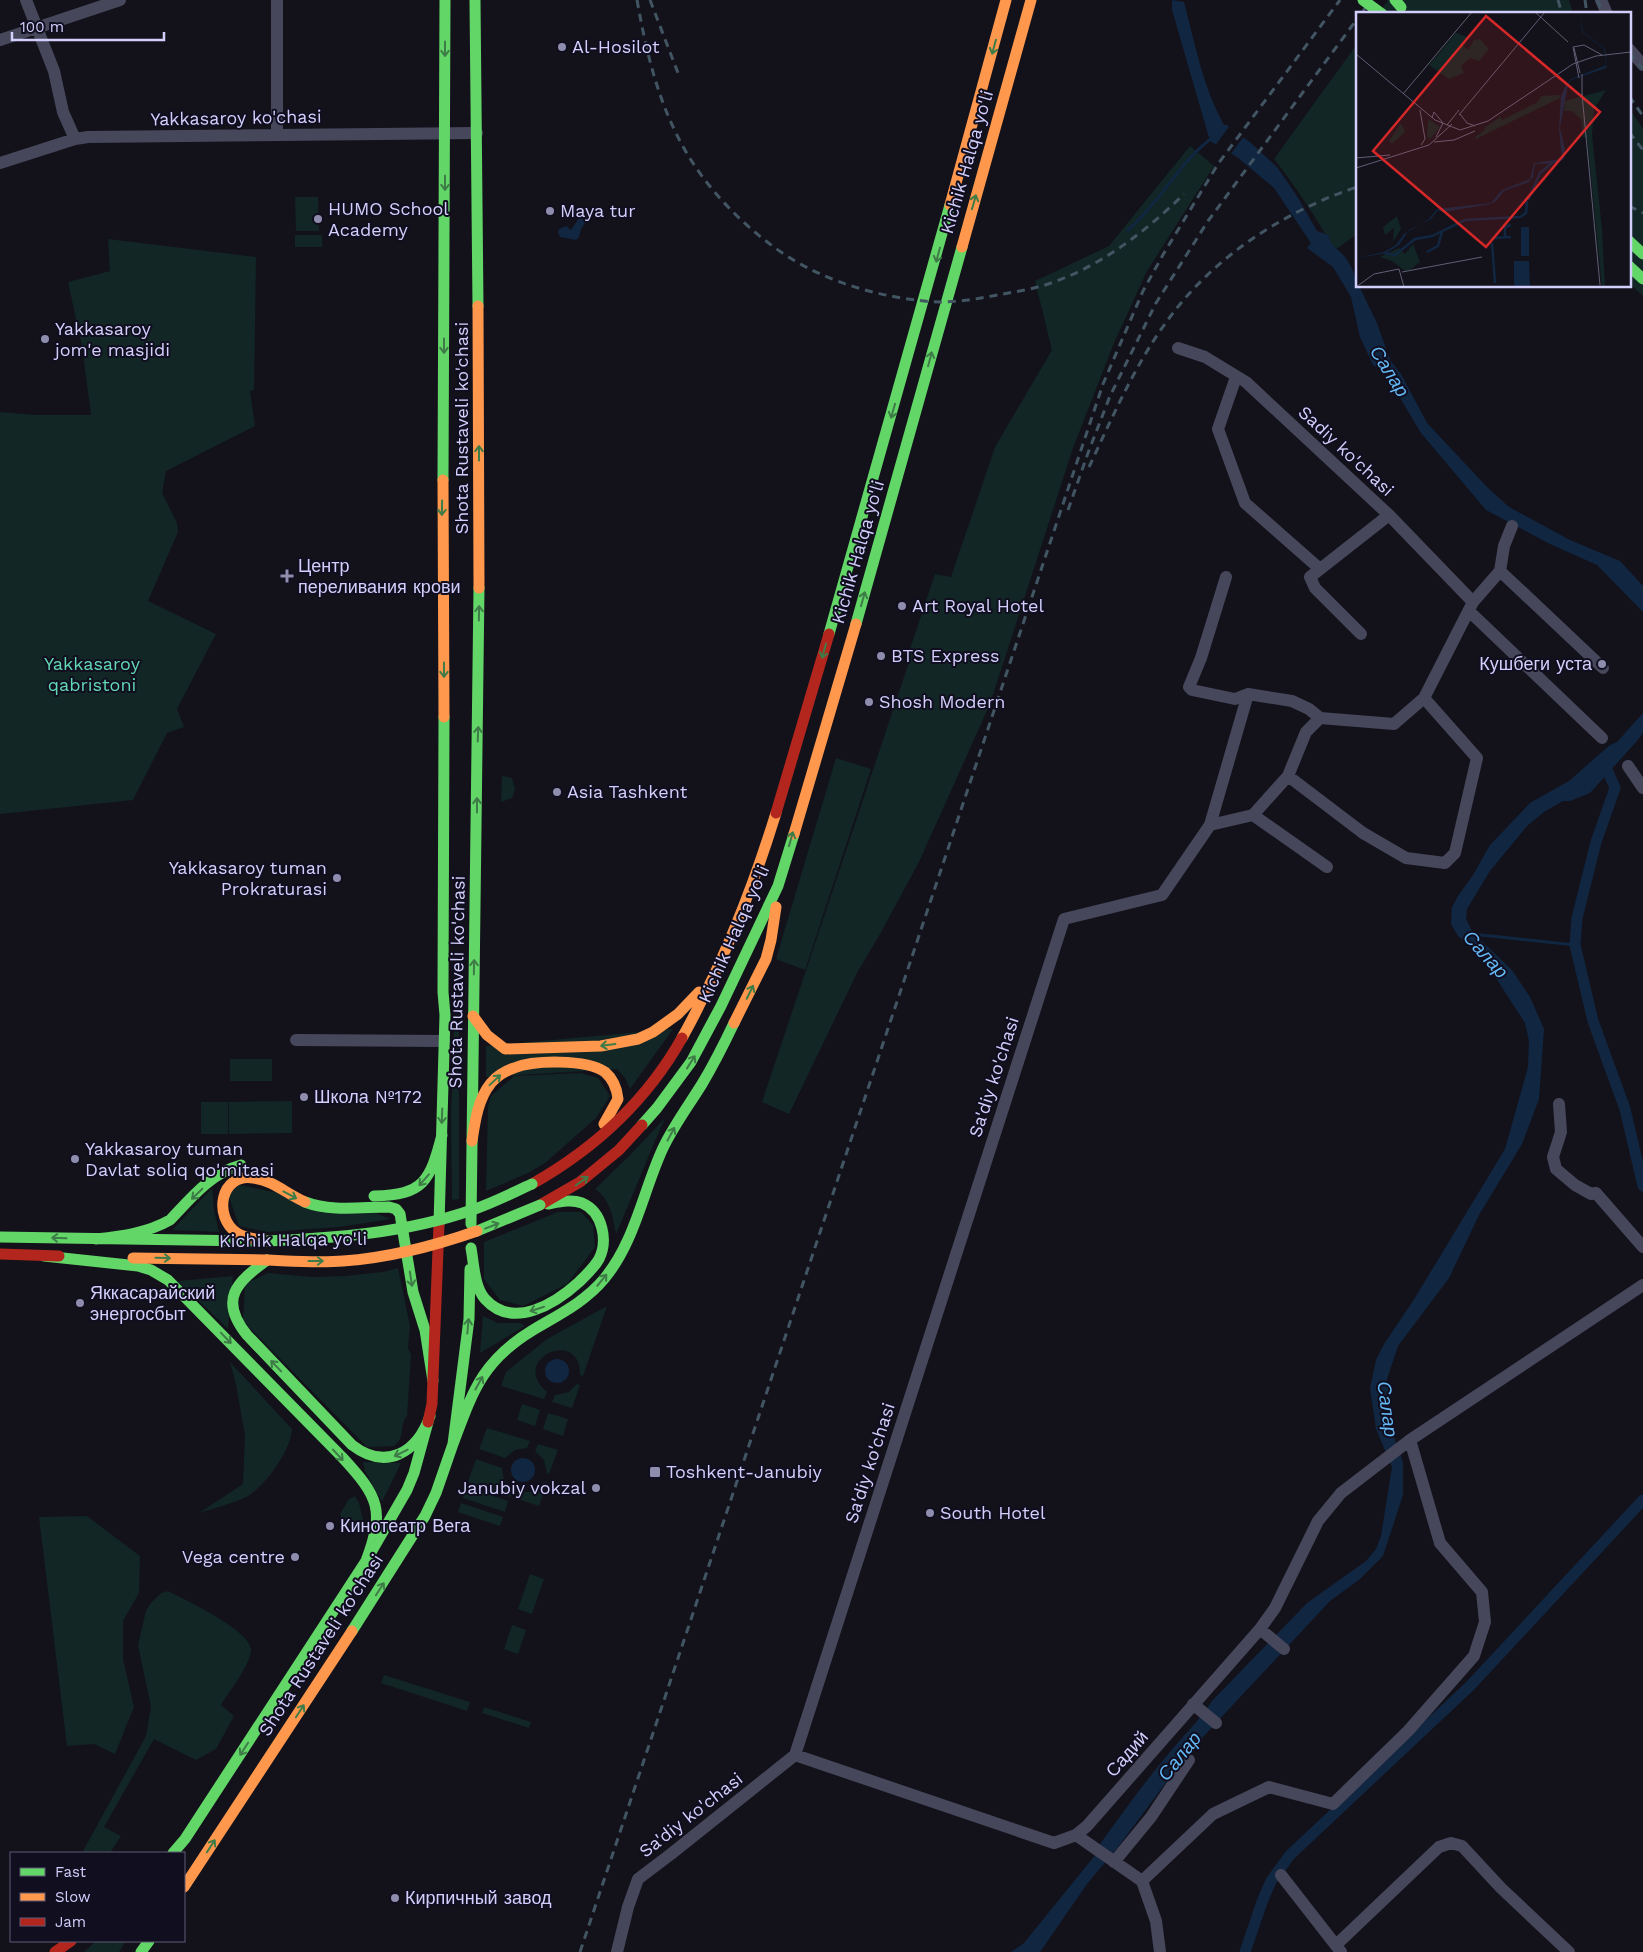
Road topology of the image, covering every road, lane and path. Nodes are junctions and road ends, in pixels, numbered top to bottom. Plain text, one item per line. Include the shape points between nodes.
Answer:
1 (26, 0) edge
2 (120, 0) edge
3 (277, 0) edge
4 (445, 0) edge
5 (475, 0) edge
6 (1006, 0) edge
7 (1031, 0) edge
8 (1363, 0) edge
9 (1601, 0) edge
10 (1379, 12) edge
11 (1606, 12) edge
12 (38, 28) junction
13 (0, 40) edge
14 (1630, 50) edge
15 (1643, 65) edge
16 (476, 133) junction
17 (445, 134) junction
18 (277, 135) junction
19 (75, 139) junction
20 (0, 163) edge
21 (960, 171) junction
22 (981, 177) junction
23 (1630, 242) edge
24 (1643, 254) edge
25 (1630, 267) edge
26 (1643, 279) edge
27 (1178, 348) dead end
28 (1236, 377) junction
29 (1389, 515) junction
30 (1512, 526) dead end
31 (1320, 569) junction
32 (1500, 571) junction
33 (1226, 577) dead end
34 (1471, 606) junction
35 (831, 627) junction
36 (853, 633) junction
37 (1361, 634) dead end
38 (1603, 668) dead end
39 (1248, 694) junction
40 (1424, 698) junction
41 (1320, 718) junction
42 (1602, 738) dead end
43 (1628, 766) dead end
44 (1288, 776) junction
45 (1643, 788) edge
46 (1253, 815) junction
47 (1210, 825) junction
48 (1327, 867) dead end
49 (778, 886) junction
50 (717, 973) junction
51 (473, 1016) junction
52 (296, 1040) dead end
53 (444, 1041) junction
54 (1559, 1104) dead end
55 (442, 1135) junction
56 (472, 1141) junction
57 (579, 1156) junction
58 (252, 1165) dead end
59 (265, 1169) dead end
60 (326, 1195) dead end
61 (365, 1196) dead end
62 (540, 1205) junction
63 (0, 1237) edge
64 (96, 1240) junction
65 (267, 1241) junction
66 (1643, 1247) edge
67 (471, 1248) junction
68 (0, 1254) edge
69 (44, 1256) junction
70 (267, 1260) junction
71 (1643, 1284) edge
72 (433, 1381) junction
73 (430, 1416) junction
74 (1406, 1443) junction
75 (453, 1444) junction
76 (366, 1561) junction
77 (1260, 1628) junction
78 (1284, 1649) dead end
79 (1193, 1704) junction
80 (1216, 1723) dead end
81 (794, 1755) junction
82 (1189, 1760) dead end
83 (1076, 1835) junction
84 (174, 1852) edge
85 (1112, 1861) junction
86 (1281, 1875) dead end
87 (1142, 1881) junction
88 (185, 1885) edge
89 (70, 1942) edge
90 (75, 1942) edge
91 (1338, 1949) edge
92 (55, 1952) edge
93 (63, 1952) edge
94 (617, 1952) edge
95 (1160, 1952) edge
96 (1569, 1952) edge

1 - 12 street
2 - 12 street
3 - 18 street
4 -> 17 main road, Shota Rustaveli ko'chasi
5 - 16 main road, Shota Rustaveli ko'chasi
6 -> 21 main road, Kichik Halqa yo'li
7 - 22 main road, Kichik Halqa yo'li
8 - 10 main road, bridge
9 - 11 street
12 - 13 street
12 - 19 street via 54,71 63,112
14 - 15 street
16 - 17 street, Yakkasaroy ko'chasi
51 -> 16 main road, Shota Rustaveli ko'chasi via 480,530
17 - 18 street, Yakkasaroy ko'chasi
17 -> 53 main road, Shota Rustaveli ko'chasi via 442,552
18 - 19 street, Yakkasaroy ko'chasi
19 - 20 street, Yakkasaroy ko'chasi
21 - 22 main road
21 -> 35 main road, Kichik Halqa yo'li
36 -> 22 main road, Kichik Halqa yo'li
23 - 24 main road
25 - 26 main road
27 - 28 street, Sadiy ko'chasi via 1205,357
28 - 29 street, Sadiy ko'chasi via 1246,382
28 - 31 street via 1218,429 1245,503
29 - 31 street
29 - 34 street, Sadiy ko'chasi
30 - 32 street via 1504,546
31 - 37 street via 1310,576 1315,588
32 - 34 street
32 - 38 street
33 - 39 street via 1190,687 1235,698
34 - 40 street
34 - 42 street, Sadiy ko'chasi
35 - 36 main road
35 -> 50 main road, Kichik Halqa yo'li via 758,874
49 -> 36 main road, Kichik Halqa yo'li
39 - 41 street via 1292,701
39 - 47 street
40 - 41 street via 1394,724
40 - 44 street via 1477,758 1455,853 1445,863 1406,858 1363,833
41 - 44 street via 1306,732
43 - 45 street
44 - 46 street
46 - 47 street
46 - 48 street
47 - 81 street, Sa'diy ko'chasi via 1162,895 1064,919
62 -> 49 main road, Kichik Halqa yo'li via 580,1182 619,1150 657,1108 691,1062
75 -> 49 main road via 476,1387 492,1362 531,1331 588,1296 620,1254 663,1149 721,1052 766,958 773,932
50 -> 51 main road via 682,1010 659,1028 643,1037 614,1045 505,1049 494,1044
50 - 57 main road, Kichik Halqa yo'li via 660,1072 610,1128
51 - 56 main road, Shota Rustaveli ko'chasi
52 - 53 street
53 -> 55 main road, Shota Rustaveli ko'chasi
54 - 66 street via 1561,1132 1553,1157 1556,1169 1575,1185 1591,1194 1596,1193
55 -> 61 main road via 433,1168 417,1188 395,1196
55 - 72 main road, Shota Rustaveli ko'chasi
56 -> 57 main road via 486,1090 503,1073 516,1067 535,1065 589,1066 610,1076 616,1084 618,1099
56 - 67 main road, Shota Rustaveli ko'chasi
57 - 65 main road, Kichik Halqa yo'li, bridge via 532,1184 472,1210 405,1228 344,1237
58 -> 64 main road via 235,1166 220,1172 161,1225
59 - 60 main road via 300,1188
62 -> 67 main road via 566,1201 581,1203 594,1213 603,1236 600,1256 592,1269 557,1301 526,1313 499,1311 479,1288
70 -> 62 main road, Kichik Halqa yo'li, bridge via 345,1261 398,1253 478,1231
64 -> 63 main road, Kichik Halqa yo'li
64 - 65 main road, Kichik Halqa yo'li
65 -> 72 main road via 241,1235 227,1222 222,1198 225,1188 234,1181 255,1177 313,1205 396,1209 400,1214 413,1292 425,1330
75 -> 67 main road, Shota Rustaveli ko'chasi via 463,1376
68 - 69 main road, Kichik Halqa yo'li
69 -> 70 main road, Kichik Halqa yo'li
69 -> 76 main road via 138,1266 158,1273 174,1286 360,1478 378,1515 376,1535
73 -> 70 main road via 420,1439 397,1456 370,1456 352,1445 247,1335 237,1320 234,1299 239,1283
71 - 74 street, Садий
72 - 73 main road, Shota Rustaveli ko'chasi
73 - 76 main road, Shota Rustaveli ko'chasi via 407,1490
74 - 77 street, Садий via 1340,1493 1318,1521 1275,1608
74 - 87 street via 1440,1543 1482,1592 1485,1622 1474,1656 1408,1731 1333,1804 1269,1787 1212,1814
88 -> 75 main road, Shota Rustaveli ko'chasi via 425,1516
76 -> 84 main road, Shota Rustaveli ko'chasi
77 - 78 street
77 - 79 street, Садий
79 - 80 street
79 - 83 street, Садий via 1095,1818
81 - 83 street, Садий via 1054,1843
81 - 94 street, Sa'diy ko'chasi via 638,1879
82 - 85 street via 1151,1817
83 - 85 street
85 - 87 street
86 - 91 street
87 - 95 street via 1156,1921
89 - 92 main road
90 - 93 main road
91 - 96 street via 1439,1847 1451,1843 1462,1846

